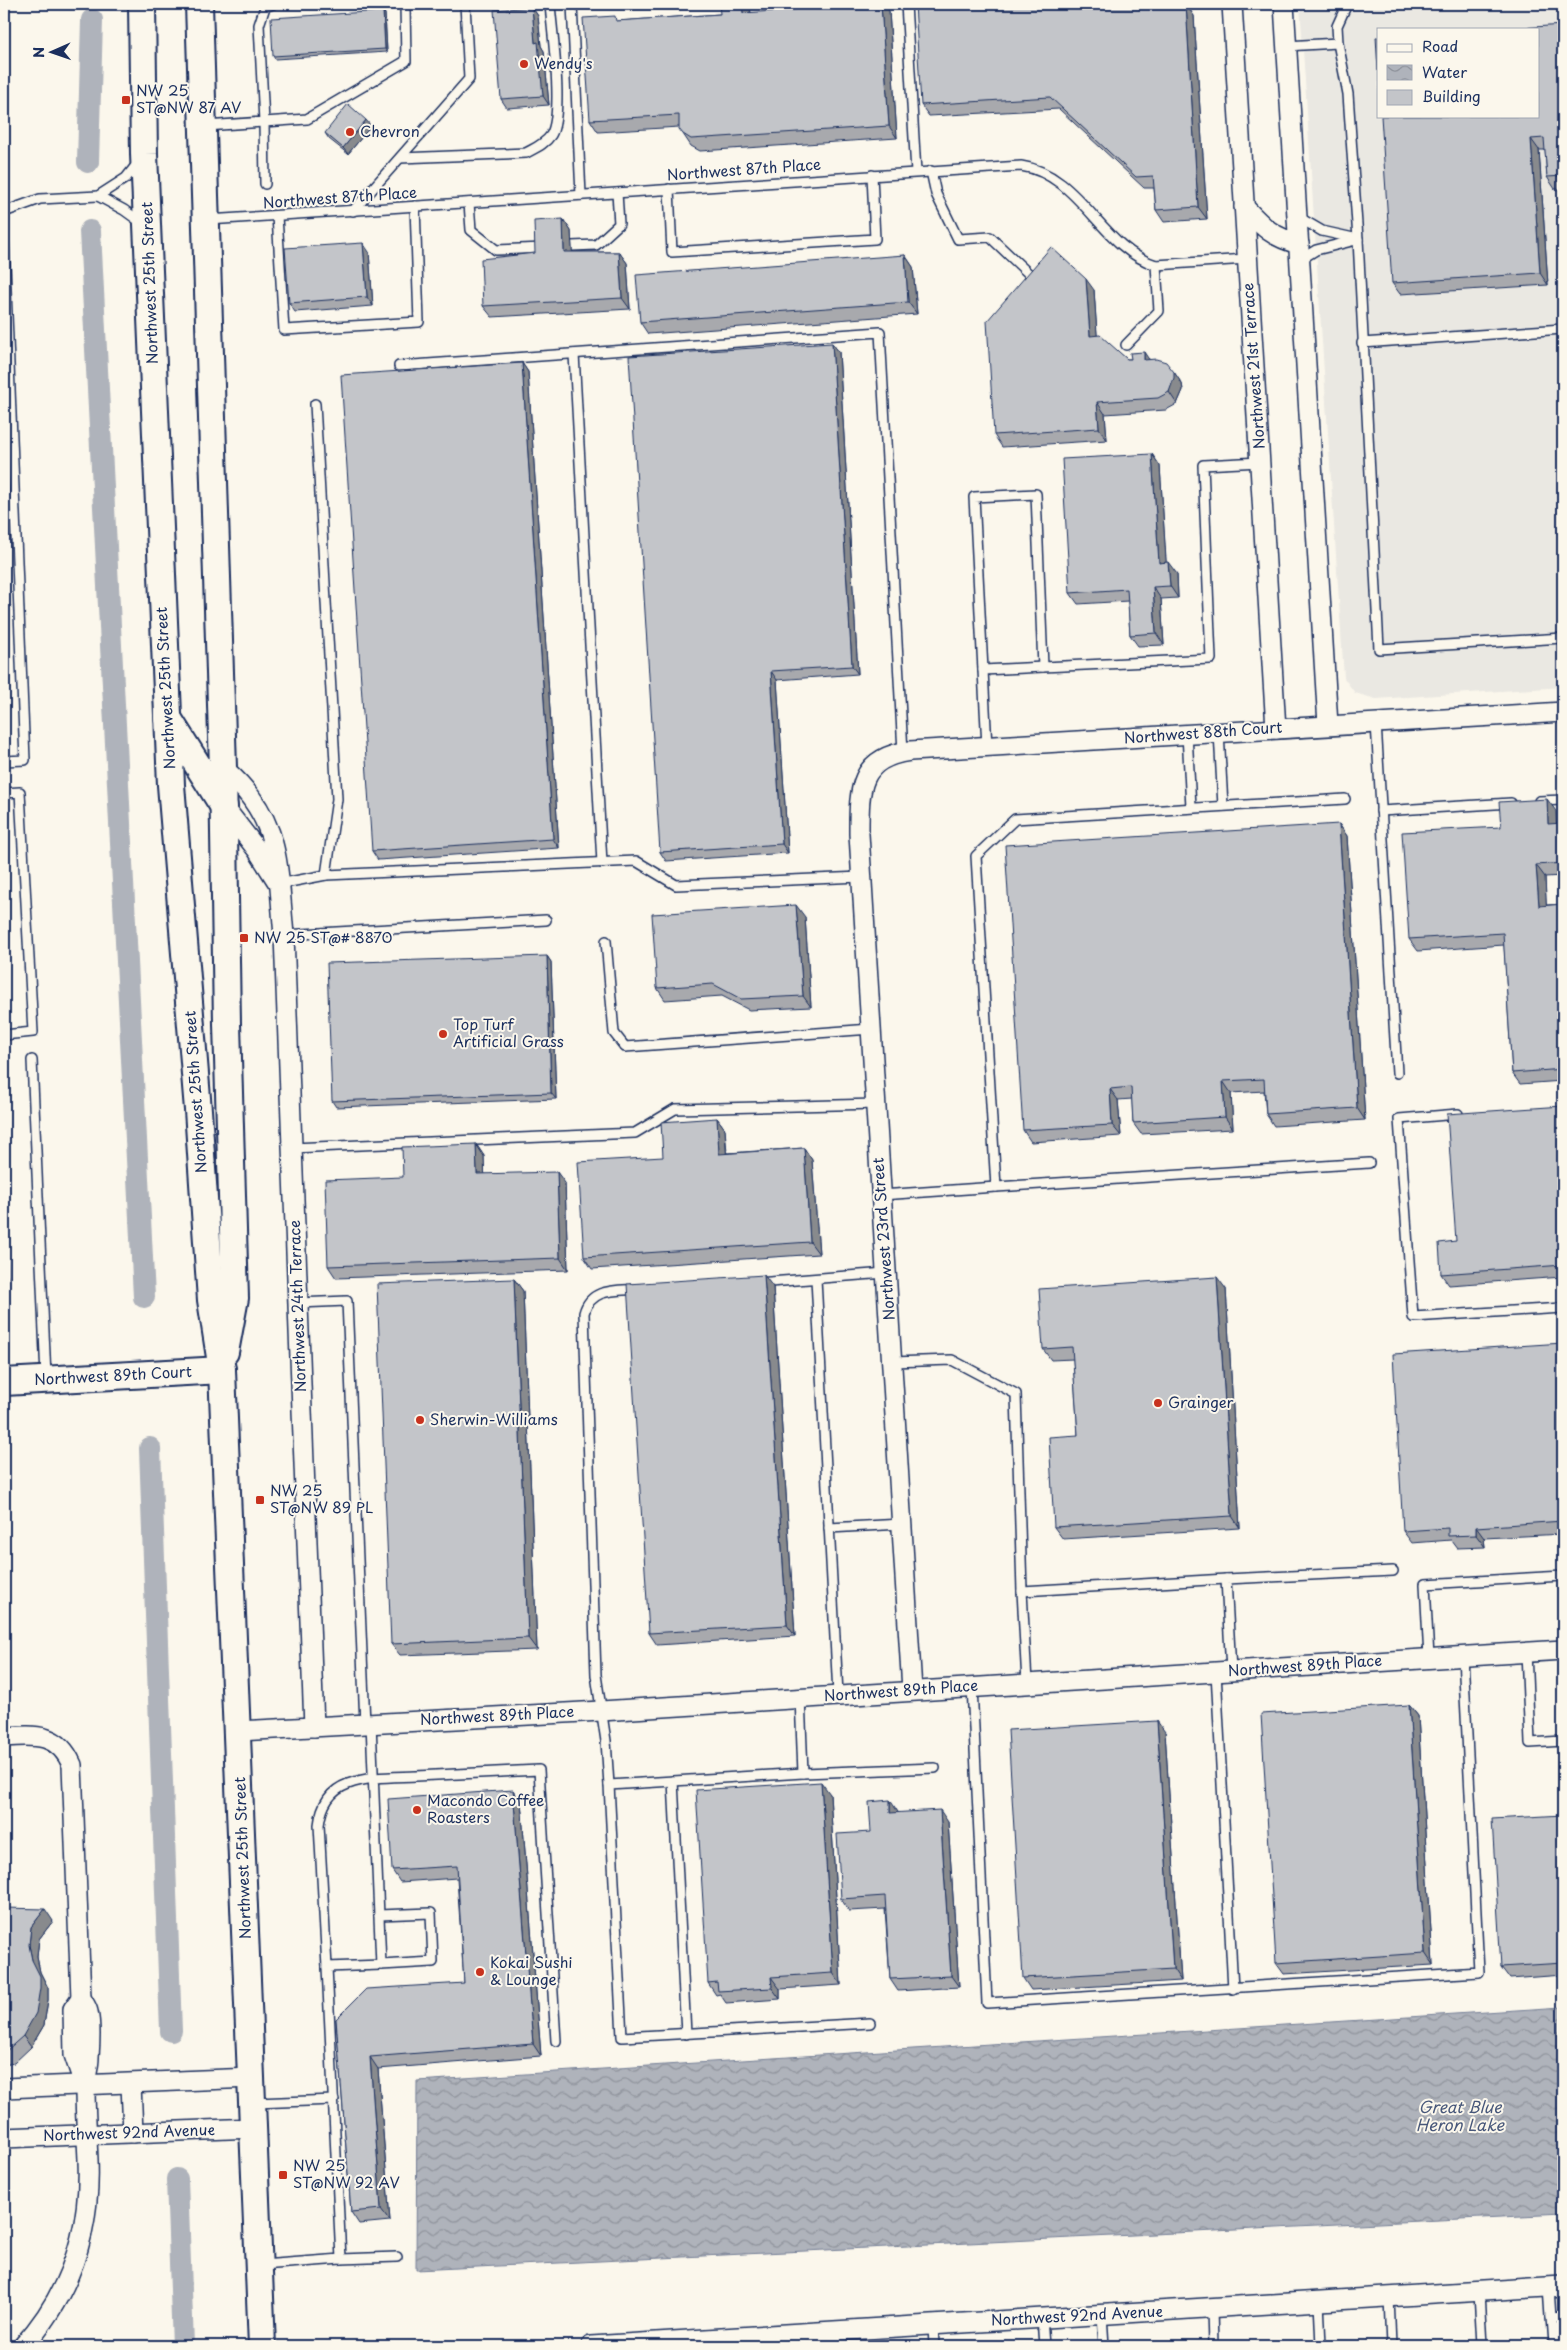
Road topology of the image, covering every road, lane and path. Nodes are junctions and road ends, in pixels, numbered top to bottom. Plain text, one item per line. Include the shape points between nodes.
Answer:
1 (142, 4) edge
2 (199, 4) edge
3 (273, 4) edge
4 (405, 4) edge
5 (465, 4) edge
6 (550, 4) edge
7 (572, 4) edge
8 (906, 4) edge
9 (1232, 4) edge
10 (1284, 4) edge
11 (1347, 4) edge
12 (1338, 43) junction
13 (1286, 46) junction
14 (264, 122) junction
15 (203, 126) junction
16 (144, 154) junction
17 (400, 158) junction
18 (931, 171) junction
19 (916, 172) junction
20 (872, 175) junction
21 (265, 184) dead end
22 (669, 190) junction
23 (617, 193) junction
24 (581, 195) junction
25 (98, 196) junction
26 (468, 203) junction
27 (415, 206) junction
28 (1244, 207) junction
29 (353, 211) junction
30 (4, 212) edge
31 (278, 216) junction
32 (1297, 216) junction
33 (207, 220) junction
34 (148, 228) junction
35 (1358, 239) junction
36 (4, 240) edge
37 (572, 246) dead end
38 (543, 248) edge
39 (1300, 252) junction
40 (1247, 259) junction
41 (1156, 265) junction
42 (1028, 273) edge
43 (1563, 329) edge
44 (1362, 343) junction
45 (1126, 345) dead end
46 (574, 354) junction
47 (399, 366) dead end
48 (315, 404) dead end
49 (1260, 462) junction
50 (1563, 638) edge
51 (1043, 667) junction
52 (983, 670) junction
53 (1563, 712) edge
54 (167, 718) junction
55 (1376, 722) junction
56 (1328, 725) junction
57 (1276, 728) junction
58 (1219, 732) junction
59 (1187, 734) junction
60 (988, 748) junction
61 (903, 752) junction
62 (4, 761) edge
63 (223, 768) junction
64 (861, 789) joint
65 (4, 793) edge
66 (1345, 799) dead end
67 (1563, 800) edge
68 (1223, 806) junction
69 (224, 807) junction
70 (1191, 807) junction
71 (1381, 811) junction
72 (602, 863) junction
73 (326, 875) junction
74 (861, 877) junction
75 (279, 884) junction
76 (546, 920) dead end
77 (284, 935) junction
78 (606, 941) dead end
79 (871, 1029) junction
80 (4, 1035) edge
81 (32, 1060) dead end
82 (1397, 1073) dead end
83 (876, 1104) junction
84 (1467, 1114) edge
85 (292, 1148) junction
86 (1368, 1163) dead end
87 (996, 1187) junction
88 (881, 1195) junction
89 (886, 1273) junction
90 (816, 1279) junction
91 (749, 1283) edge
92 (653, 1289) edge
93 (298, 1303) junction
94 (1563, 1308) edge
95 (892, 1362) junction
96 (222, 1370) junction
97 (46, 1380) junction
98 (4, 1382) edge
99 (902, 1524) junction
100 (829, 1528) junction
101 (1393, 1571) dead end
102 (1563, 1576) edge
103 (1226, 1579) junction
104 (1022, 1591) junction
105 (1563, 1650) edge
106 (1526, 1652) junction
107 (1463, 1656) junction
108 (1429, 1658) junction
109 (1224, 1672) junction
110 (1027, 1683) junction
111 (972, 1686) junction
112 (912, 1690) junction
113 (838, 1694) junction
114 (800, 1697) junction
115 (601, 1710) junction
116 (368, 1724) junction
117 (314, 1727) junction
118 (238, 1731) junction
119 (4, 1737) edge
120 (1563, 1741) edge
121 (935, 1768) dead end
122 (803, 1773) junction
123 (374, 1778) junction
124 (673, 1781) junction
125 (609, 1785) junction
126 (379, 1915) junction
127 (381, 1965) junction
128 (327, 1967) junction
129 (1233, 1989) junction
130 (870, 2022) dead end
131 (686, 2034) junction
132 (556, 2041) dead end
133 (131, 2084) junction
134 (85, 2086) junction
135 (4, 2088) edge
136 (252, 2091) junction
137 (334, 2100) junction
138 (254, 2128) junction
139 (133, 2133) junction
140 (86, 2134) junction
141 (4, 2138) edge
142 (397, 2257) dead end
143 (341, 2259) junction
144 (258, 2265) junction
145 (1556, 2287) edge
146 (1479, 2292) junction
147 (1390, 2297) junction
148 (1319, 2301) junction
149 (1212, 2309) junction
150 (1102, 2315) junction
151 (1563, 2316) edge
152 (1550, 2317) junction
153 (1042, 2318) junction
154 (933, 2325) junction
155 (826, 2339) edge
156 (752, 2341) edge
157 (694, 2343) edge
158 (634, 2345) edge
159 (23, 2346) edge
160 (262, 2346) edge
161 (591, 2346) edge
162 (934, 2346) edge
163 (1044, 2346) edge
164 (1104, 2346) edge
165 (1213, 2346) edge
166 (1321, 2346) edge
167 (1391, 2346) edge
168 (1482, 2346) edge
169 (1552, 2346) edge

1 - 16 main road, Northwest 25th Street
2 - 15 main road, Northwest 25th Street
3 - 14 lane via 265,7 259,25
4 - 14 lane via 406,61 307,119
5 - 17 lane via 469,79
6 - 17 lane via 557,106 556,123 550,136 539,147 526,152
7 - 24 lane
8 - 19 lane
9 - 28 street, Northwest 21st Terrace
10 - 13 street
11 - 12 lane via 1338,26
12 - 13 lane
12 - 35 lane via 1348,94
13 - 32 street
14 - 15 lane
14 - 21 lane
15 - 33 main road, Northwest 25th Street
16 - 25 lane via 126,178
16 - 34 main road, Northwest 25th Street
17 - 29 lane
18 - 19 lane, Northwest 87th Place
18 - 41 lane, Northwest 87th Place via 1021,166 1048,174 1132,253
18 - 42 lane via 936,194 958,239 990,238
19 - 20 lane, Northwest 87th Place
20 - 22 lane, Northwest 87th Place
20 - 22 lane via 875,239 672,252
22 - 23 lane, Northwest 87th Place
23 - 24 lane, Northwest 87th Place
23 - 37 lane via 620,224 596,245
24 - 26 lane, Northwest 87th Place
25 - 30 lane via 40,199
25 - 34 lane
26 - 27 lane, Northwest 87th Place
26 - 38 lane via 471,230 496,250
27 - 29 lane, Northwest 87th Place
27 - 31 lane via 419,322 284,330
28 - 39 street via 1266,230
28 - 40 street, Northwest 21st Terrace
29 - 31 lane, Northwest 87th Place
31 - 33 lane, Northwest 87th Place
32 - 35 lane via 1322,231
32 - 39 street
33 - 63 main road, Northwest 25th Street
34 - 54 main road, Northwest 25th Street
35 - 39 lane
35 - 44 lane
36 - 62 lane via 25,760
39 - 56 street
40 - 41 lane, Northwest 87th Place
40 - 49 street, Northwest 21st Terrace
41 - 45 lane via 1159,311
43 - 44 lane
44 - 50 lane via 1379,649
46 - 47 lane
46 - 61 lane via 880,332
46 - 72 lane
48 - 73 lane via 337,799
49 - 51 lane via 1203,465 1211,659
49 - 57 street, Northwest 21st Terrace
51 - 52 lane
51 - 52 lane via 1036,494 974,497
52 - 60 lane
53 - 55 street, Northwest 88th Court
54 - 69 main road
54 - 96 main road, Northwest 25th Street via 211,1300
55 - 56 street, Northwest 88th Court
55 - 71 lane
56 - 57 street, Northwest 88th Court
57 - 58 street, Northwest 88th Court
58 - 59 street, Northwest 88th Court
58 - 68 lane
59 - 60 street, Northwest 88th Court
59 - 70 lane
60 - 61 street, Northwest 88th Court
61 - 64 street, Northwest 88th Court via 873,765
63 - 69 main road, Northwest 25th Street
63 - 75 street, Northwest 24th Terrace via 243,785 265,817 276,851
64 - 74 street, Northwest 23rd Street
65 - 80 lane via 20,792 33,1032
66 - 68 lane
67 - 71 lane
68 - 70 lane
69 - 75 street, Northwest 24th Terrace
69 - 96 main road, Northwest 25th Street via 236,1298
70 - 87 lane via 1015,819 976,856
71 - 82 lane
72 - 73 lane
72 - 74 lane via 636,861 676,885
73 - 75 lane
74 - 79 street, Northwest 23rd Street
75 - 77 street, Northwest 24th Terrace
76 - 77 lane
77 - 85 street, Northwest 24th Terrace
78 - 79 lane via 614,1033 625,1047
79 - 83 street, Northwest 23rd Street
81 - 97 lane
83 - 85 lane via 675,1109 635,1133
83 - 88 street, Northwest 23rd Street
84 - 94 lane via 1399,1118 1414,1317
85 - 93 street, Northwest 24th Terrace
86 - 87 lane
87 - 88 lane
88 - 89 street, Northwest 23rd Street
89 - 90 lane
89 - 95 street, Northwest 23rd Street
90 - 91 lane
90 - 100 lane
92 - 115 lane via 597,1294 586,1304 584,1313 596,1675
93 - 116 lane via 347,1301
93 - 117 street, Northwest 24th Terrace
95 - 99 street, Northwest 23rd Street
95 - 104 lane via 952,1360 1016,1394
96 - 97 main road, Northwest 89th Court
96 - 118 main road, Northwest 25th Street
97 - 98 main road, Northwest 89th Court
99 - 100 lane
99 - 112 street, Northwest 23rd Street
100 - 113 lane
101 - 103 lane
102 - 108 lane via 1425,1584
103 - 104 lane
103 - 109 lane
104 - 110 lane
105 - 106 street, Northwest 89th Place
106 - 107 street, Northwest 89th Place
106 - 120 lane via 1530,1742
107 - 108 street, Northwest 89th Place
107 - 129 lane via 1480,1972
108 - 109 street, Northwest 89th Place
109 - 110 street, Northwest 89th Place
109 - 129 lane
110 - 111 street, Northwest 89th Place
111 - 112 street, Northwest 89th Place
111 - 129 lane via 988,2003
112 - 113 street, Northwest 89th Place
113 - 114 street, Northwest 89th Place
114 - 115 street, Northwest 89th Place
114 - 122 lane
115 - 116 street, Northwest 89th Place
115 - 125 lane
116 - 117 street, Northwest 89th Place
116 - 123 lane
117 - 118 street, Northwest 89th Place
118 - 136 main road, Northwest 25th Street
119 - 134 street via 48,1739 64,1750 72,1765 81,1998 73,2009 74,2055
121 - 122 lane
122 - 124 lane
123 - 126 lane
123 - 128 lane via 347,1784 335,1791 321,1812 318,1826
123 - 132 lane via 539,1770
124 - 125 lane
124 - 131 lane
125 - 131 lane via 622,2037
126 - 127 lane
126 - 127 lane via 431,1913 433,1962
127 - 128 lane
128 - 137 lane
130 - 131 lane
133 - 134 street
133 - 136 street
133 - 139 street
134 - 135 street
134 - 140 street
136 - 137 lane
136 - 138 main road, Northwest 25th Street
137 - 143 lane
138 - 139 street, Northwest 92nd Avenue
138 - 144 main road, Northwest 25th Street
139 - 140 street, Northwest 92nd Avenue
140 - 141 street, Northwest 92nd Avenue
140 - 159 street via 87,2210 79,2249 65,2286
142 - 143 lane
143 - 144 lane
144 - 160 main road, Northwest 25th Street
145 - 146 street, Northwest 92nd Avenue
145 - 152 lane
146 - 147 street, Northwest 92nd Avenue
146 - 168 lane
147 - 148 street, Northwest 92nd Avenue
147 - 167 lane
148 - 149 street, Northwest 92nd Avenue
148 - 166 lane
149 - 150 street, Northwest 92nd Avenue
149 - 165 lane
150 - 153 street, Northwest 92nd Avenue
150 - 164 lane
151 - 152 lane
152 - 169 lane
153 - 154 street, Northwest 92nd Avenue
153 - 163 lane
154 - 155 street, Northwest 92nd Avenue
154 - 162 lane
155 - 156 street, Northwest 92nd Avenue
156 - 157 street, Northwest 92nd Avenue
157 - 158 street, Northwest 92nd Avenue
158 - 161 street, Northwest 92nd Avenue

